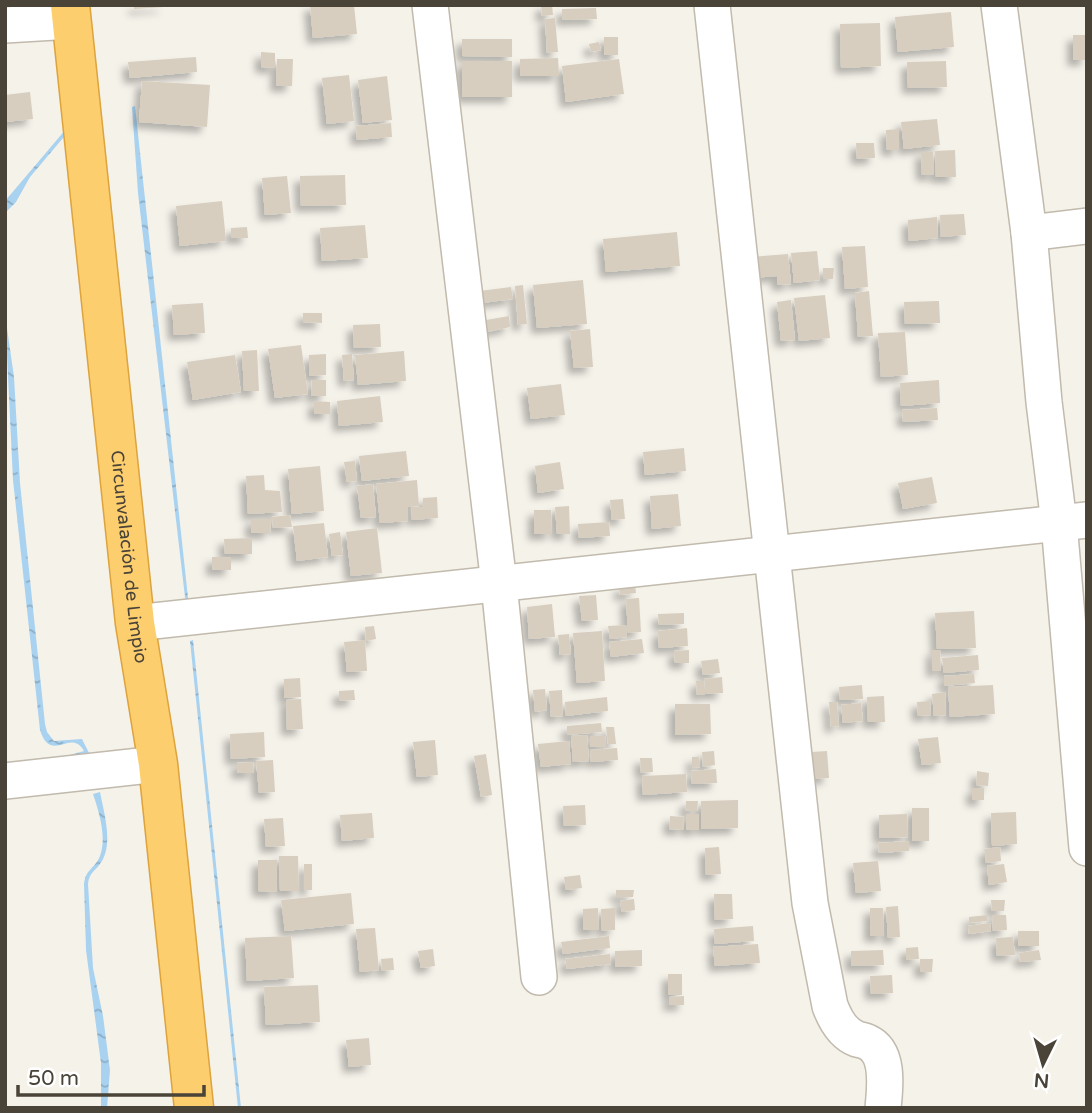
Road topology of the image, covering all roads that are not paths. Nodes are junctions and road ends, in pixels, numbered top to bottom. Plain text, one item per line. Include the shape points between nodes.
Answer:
1 (430, 5) edge
2 (712, 5) edge
3 (999, 5) edge
4 (71, 13) edge
5 (5, 25) edge
6 (1087, 226) edge
7 (1029, 233) junction
8 (1073, 522) edge
9 (773, 555) junction
10 (499, 584) junction
11 (135, 623) junction
12 (158, 764) junction
13 (5, 781) edge
14 (1087, 848) edge
15 (540, 977) dead end
16 (194, 1108) edge
17 (883, 1108) edge

1 - 10 street
2 - 9 street
3 - 7 street
4 - 5 street
4 - 11 highway, Circunvalación de Limpio
6 - 7 street
7 - 8 street via 1044,402
8 - 9 street
8 - 14 street
9 - 10 street
9 - 17 street via 795,784 820,958 835,1019 849,1035 869,1042 880,1057 885,1076
10 - 11 street
10 - 15 street
11 - 12 highway, Circunvalación de Limpio
12 - 13 street
12 - 16 highway, Circunvalación de Limpio

